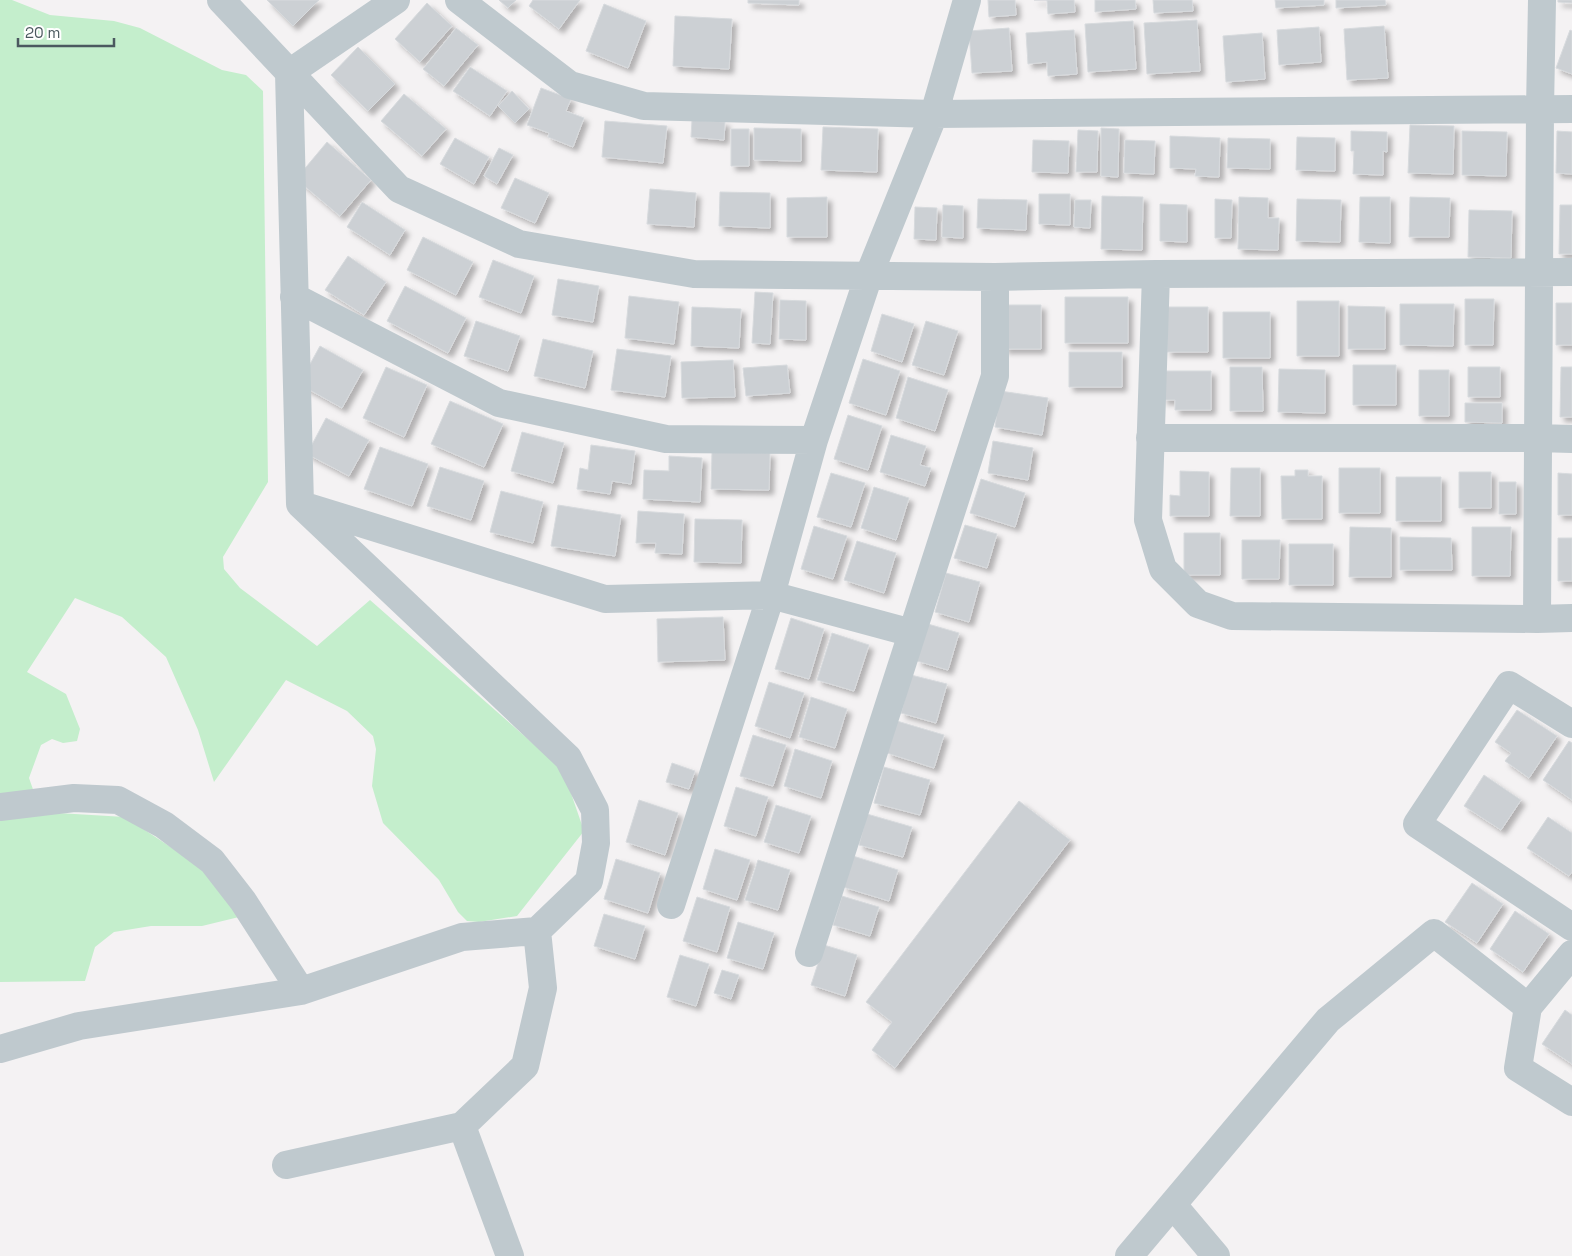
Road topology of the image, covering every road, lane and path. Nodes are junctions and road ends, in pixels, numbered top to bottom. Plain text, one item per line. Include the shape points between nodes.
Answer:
1 (221, 0) edge
2 (396, 0) edge
3 (459, 0) edge
4 (966, 0) edge
5 (1542, 0) edge
6 (289, 73) junction
7 (1540, 109) junction
8 (1572, 109) edge
9 (934, 114) junction
10 (1539, 271) junction
11 (1572, 272) edge
12 (869, 274) junction
13 (1156, 274) junction
14 (994, 277) junction
15 (294, 296) junction
16 (1150, 438) junction
17 (1537, 438) junction
18 (1572, 439) edge
19 (814, 440) junction
20 (300, 504) junction
21 (771, 595) junction
22 (1572, 618) edge
23 (1537, 619) junction
24 (912, 633) junction
25 (1572, 724) edge
26 (0, 807) edge
27 (671, 905) dead end
28 (1572, 927) edge
29 (537, 931) junction
30 (809, 953) dead end
31 (1572, 954) edge
32 (301, 991) junction
33 (1528, 1008) junction
34 (0, 1049) edge
35 (1572, 1102) edge
36 (462, 1126) junction
37 (286, 1165) dead end
38 (1173, 1205) junction
39 (510, 1256) edge
40 (1129, 1256) edge
41 (1216, 1256) edge

1 - 6 street
2 - 6 street
3 - 9 street via 570,85 644,106
4 - 9 street
5 - 7 street
6 - 12 street via 399,189 519,244 694,274
6 - 15 street
7 - 8 street
7 - 9 street
7 - 10 street
9 - 12 street
10 - 11 street
10 - 13 street
10 - 17 street
12 - 14 street
12 - 19 street
13 - 14 street
13 - 16 street
14 - 24 street via 995,376
15 - 19 street via 499,403 666,439
15 - 20 street
16 - 17 street
16 - 23 street via 1148,520 1163,569 1198,604 1232,616
17 - 18 street
17 - 23 street
19 - 21 street
20 - 21 street via 605,599
20 - 29 street via 568,758 595,810 596,843 589,881
21 - 24 street
21 - 27 street
22 - 23 street
24 - 30 street
25 - 28 street via 1509,685 1417,824
26 - 32 street via 74,798 118,800 164,825 212,861 243,901
29 - 32 street via 462,937
29 - 36 street via 542,988 525,1066
31 - 33 street
32 - 34 street via 79,1026
33 - 35 street via 1518,1068
33 - 38 street via 1434,933 1328,1020
36 - 37 street
36 - 39 street
38 - 40 street
38 - 41 street

